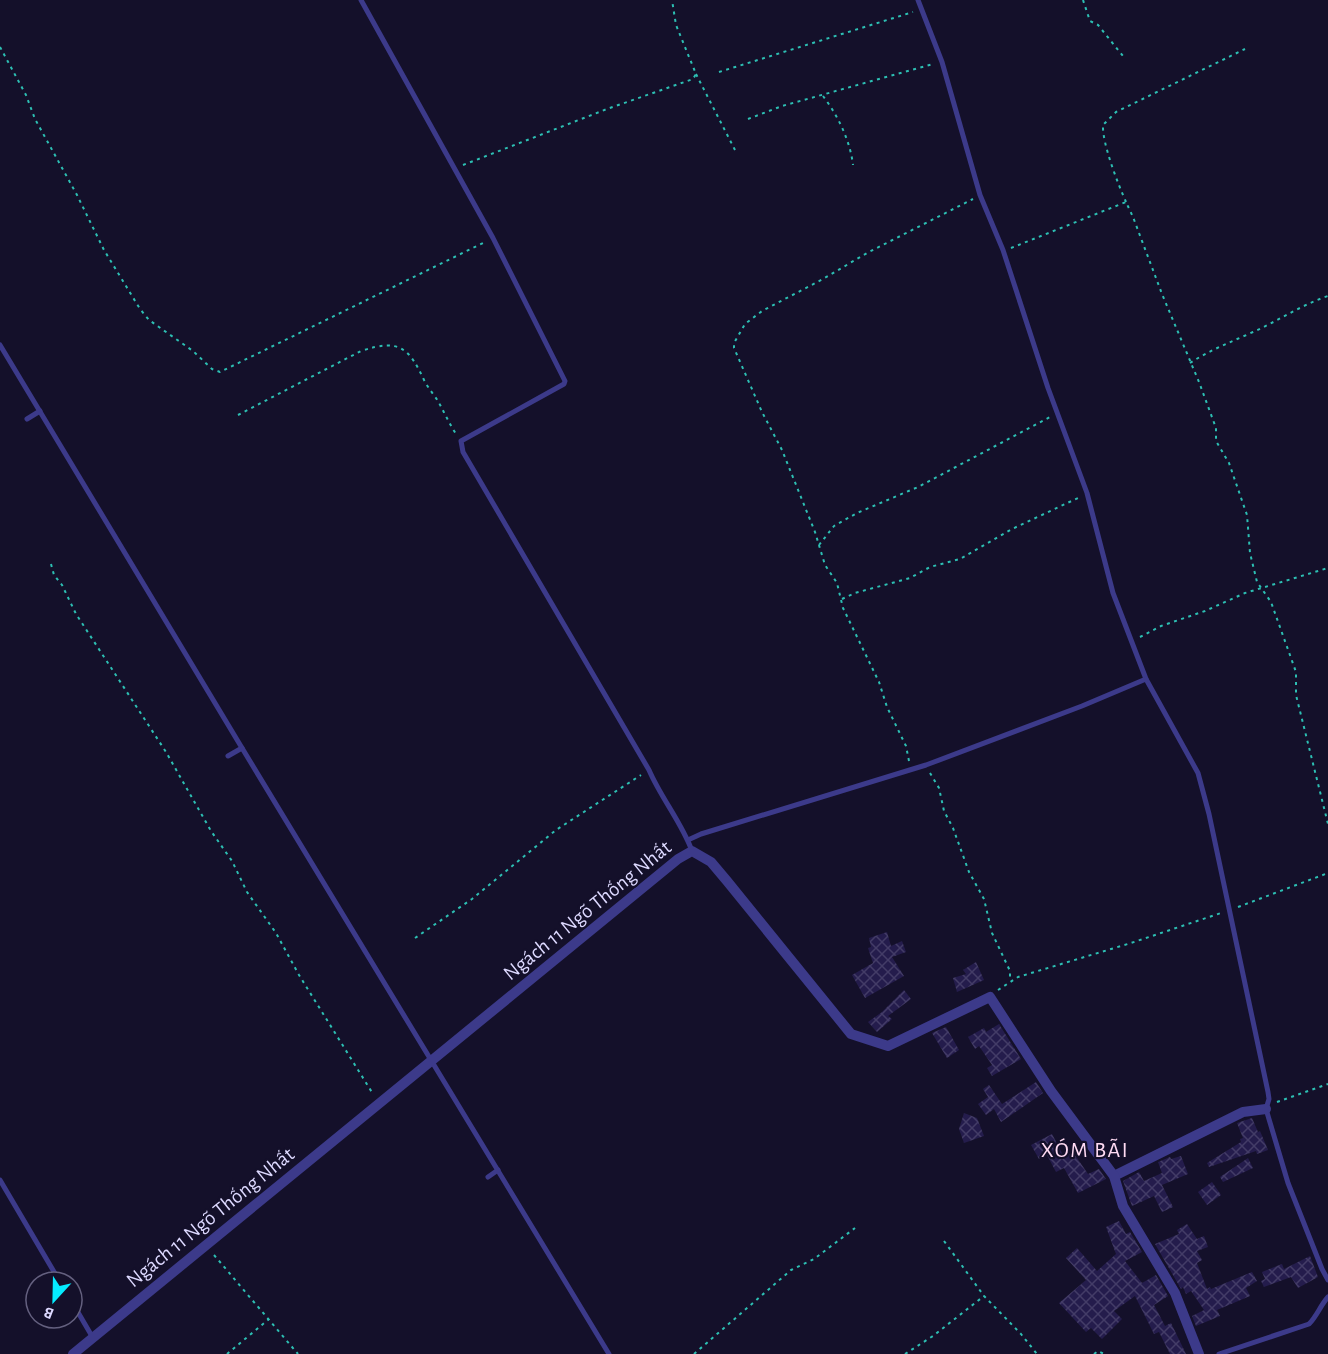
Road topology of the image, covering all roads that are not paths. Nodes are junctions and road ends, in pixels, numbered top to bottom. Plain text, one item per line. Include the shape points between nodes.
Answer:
1 (361, 0) edge
2 (918, 0) edge
3 (0, 345) edge
4 (40, 411) junction
5 (27, 419) dead end
6 (1146, 680) junction
7 (242, 748) junction
8 (228, 756) dead end
9 (688, 840) junction
10 (692, 851) junction
11 (432, 1061) junction
12 (1266, 1109) junction
13 (498, 1170) junction
14 (1114, 1176) junction
15 (488, 1177) dead end
16 (0, 1180) edge
17 (53, 1270) edge
18 (1328, 1280) edge
19 (1328, 1298) edge
20 (84, 1323) edge
21 (93, 1338) junction
22 (73, 1354) edge
23 (609, 1354) edge
24 (1198, 1354) edge
25 (1219, 1354) edge

1 - 9 lane via 493,238 565,382 461,441 463,452
2 - 6 lane via 942,62 980,195 1003,250 1086,493 1113,593
3 - 4 lane
4 - 5 lane
4 - 7 lane
6 - 9 lane via 926,765
6 - 12 lane via 1198,772 1268,1092
7 - 8 lane
7 - 11 lane
9 - 10 lane
10 - 11 street, Ngách 11 Ngõ Thống Nhất
10 - 14 street, Ngách 11 Ngõ Thống Nhất via 711,862 727,880 851,1034 888,1046 990,997 1051,1091
11 - 13 lane
11 - 21 street, Ngách 11 Ngõ Thống Nhất
12 - 14 street via 1243,1112
12 - 18 lane via 1288,1183
13 - 15 lane
13 - 23 lane
14 - 24 street via 1123,1206 1175,1293
16 - 17 lane
19 - 25 lane via 1309,1324
20 - 21 lane
21 - 22 street, Ngách 11 Ngõ Thống Nhất

